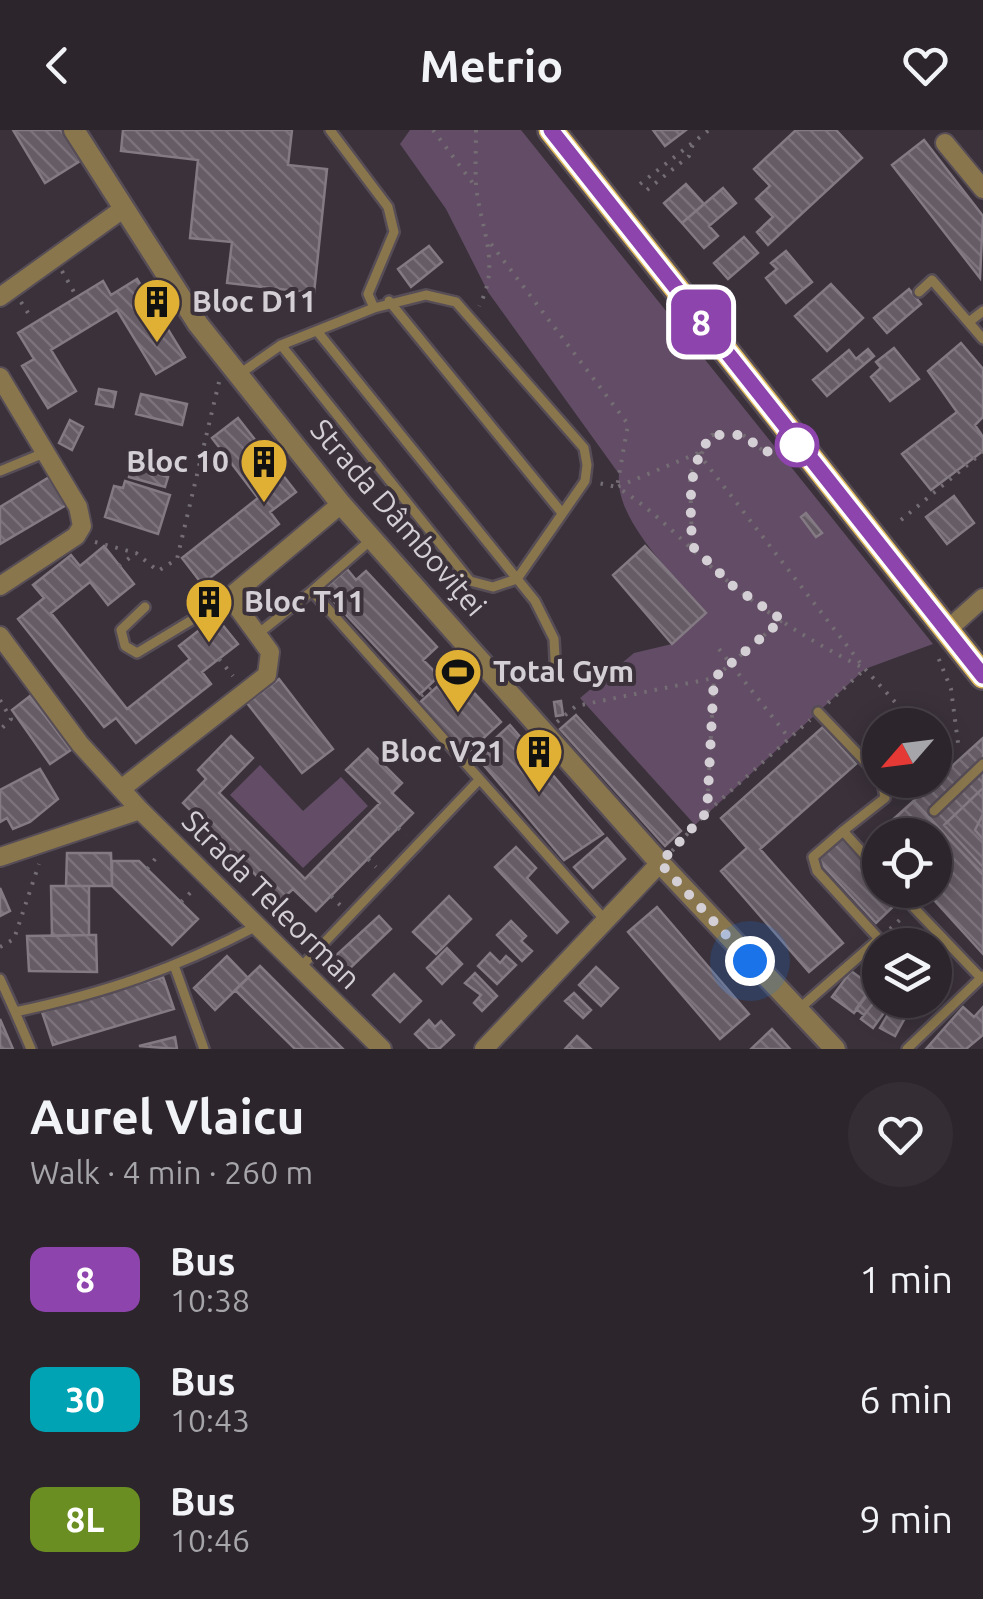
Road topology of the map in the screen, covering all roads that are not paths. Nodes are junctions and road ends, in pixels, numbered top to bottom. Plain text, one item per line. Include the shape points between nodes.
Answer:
1 (74, 130) edge
2 (330, 130) edge
3 (551, 130) edge
4 (944, 144) dead end
5 (983, 188) edge
6 (123, 208) junction
7 (919, 292) dead end
8 (0, 297) edge
9 (389, 302) junction
10 (374, 308) junction
11 (983, 311) edge
12 (968, 322) junction
13 (317, 331) junction
14 (983, 339) edge
15 (281, 345) junction
16 (1, 380) edge
17 (233, 383) junction
18 (44, 454) junction
19 (0, 470) edge
20 (341, 504) junction
21 (562, 513) junction
22 (372, 538) junction
23 (517, 579) junction
24 (0, 586) edge
25 (312, 591) junction
26 (230, 597) junction
27 (983, 598) edge
28 (146, 607) dead end
29 (259, 633) junction
30 (0, 636) edge
31 (939, 638) junction
32 (983, 676) edge
33 (556, 677) dead end
34 (818, 712) road end
35 (862, 758) edge
36 (983, 764) edge
37 (479, 780) junction
38 (122, 789) junction
39 (886, 798) edge
40 (140, 810) junction
41 (934, 810) dead end
42 (843, 831) junction
43 (862, 852) edge
44 (0, 857) edge
45 (660, 863) junction
46 (913, 908) edge
47 (605, 920) junction
48 (257, 926) junction
49 (301, 967) junction
50 (176, 968) junction
51 (981, 976) edge
52 (0, 979) edge
53 (15, 1012) junction
54 (796, 1012) junction
55 (31, 1049) edge
56 (204, 1049) edge
57 (382, 1049) edge
58 (484, 1049) edge
59 (834, 1049) edge
60 (907, 1049) edge

1 - 6 street, Strada Dâmboviței
2 - 10 lane via 388,207 394,232 368,294
3 - 31 main road
4 - 5 street
6 - 8 street
6 - 17 street, Strada Dâmboviței
7 - 12 lane via 932,280
9 - 10 lane
9 - 21 lane
9 - 21 lane via 426,295 456,302 584,448 585,481
10 - 13 lane
11 - 12 lane
12 - 14 lane
13 - 15 lane
13 - 23 lane
15 - 17 lane
15 - 23 lane via 470,581 492,587
16 - 18 street
17 - 20 street, Strada Dâmboviței
18 - 19 lane
18 - 24 street via 82,526
20 - 22 street, Strada Dâmboviței
20 - 26 street
21 - 23 lane
22 - 25 lane
22 - 45 street, Strada Dâmboviței
23 - 33 lane via 554,639
25 - 29 lane
25 - 37 lane
26 - 28 lane via 137,653 124,646 121,630
26 - 29 street
27 - 31 street
29 - 38 street via 272,668
30 - 38 street, Strada Teleorman
31 - 32 main road
34 - 35 lane
36 - 41 lane
37 - 47 lane
37 - 49 lane
38 - 40 street, Strada Teleorman
39 - 42 lane
40 - 44 street
40 - 48 street, Strada Teleorman
42 - 43 lane
42 - 54 lane via 817,852 813,864 879,939
45 - 47 street
45 - 54 street, Strada Dâmboviței
46 - 51 lane
47 - 58 street
48 - 49 street, Strada Teleorman
48 - 50 lane
49 - 57 street, Strada Teleorman
50 - 53 lane
50 - 56 lane
51 - 60 lane
52 - 53 lane
53 - 55 lane
54 - 59 street, Strada Dâmboviței

